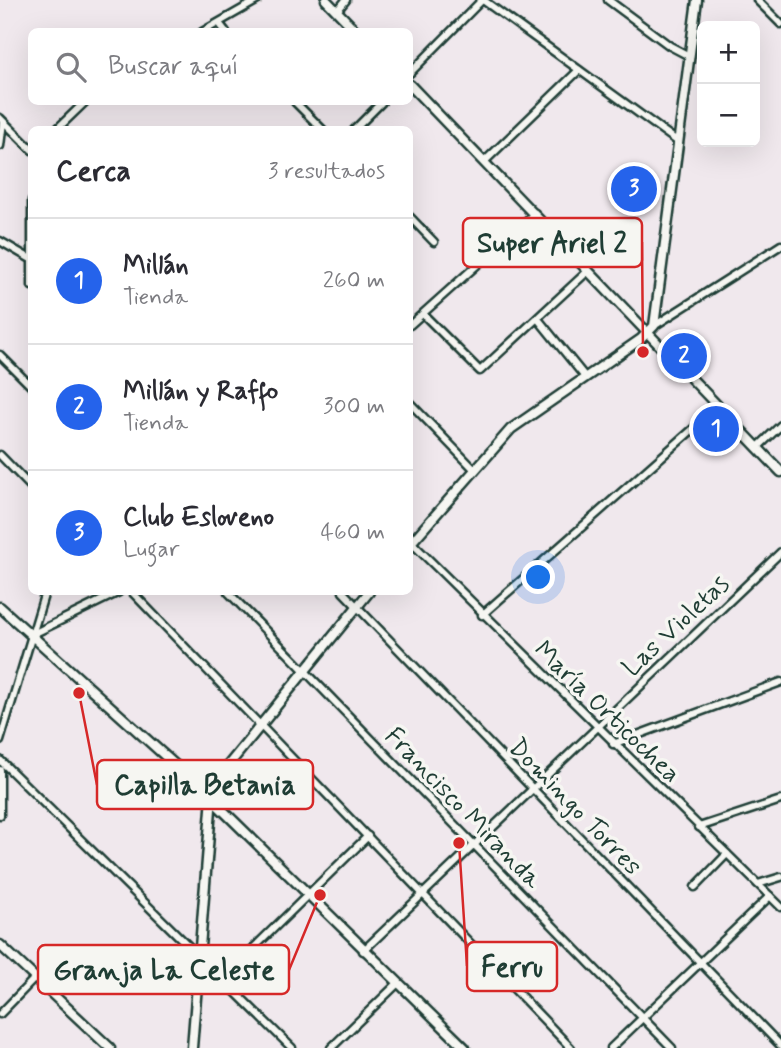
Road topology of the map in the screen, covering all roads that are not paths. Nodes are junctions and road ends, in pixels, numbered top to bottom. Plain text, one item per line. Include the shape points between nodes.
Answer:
1 (258, 0) edge
2 (326, 0) edge
3 (346, 0) edge
4 (482, 0) edge
5 (608, 0) edge
6 (697, 0) edge
7 (757, 0) edge
8 (337, 11) junction
9 (219, 23) junction
10 (781, 24) edge
11 (210, 28) edge
12 (223, 28) edge
13 (353, 28) edge
14 (689, 56) junction
15 (413, 70) edge
16 (579, 70) junction
17 (413, 88) edge
18 (82, 105) edge
19 (298, 105) edge
20 (379, 105) edge
21 (2, 120) edge
22 (60, 126) edge
23 (319, 126) edge
24 (358, 126) edge
25 (677, 141) junction
26 (0, 146) edge
27 (28, 146) edge
28 (485, 161) junction
29 (535, 213) junction
30 (413, 220) edge
31 (1, 242) edge
32 (434, 242) dead end
33 (781, 245) edge
34 (28, 257) edge
35 (589, 271) junction
36 (423, 313) junction
37 (538, 319) junction
38 (413, 322) edge
39 (654, 326) junction
40 (647, 334) junction
41 (0, 355) edge
42 (585, 377) junction
43 (28, 383) edge
44 (413, 405) edge
45 (718, 407) junction
46 (781, 425) edge
47 (757, 447) junction
48 (0, 455) edge
49 (474, 469) junction
50 (781, 472) edge
51 (28, 484) edge
52 (413, 540) edge
53 (413, 546) edge
54 (781, 552) edge
55 (44, 595) edge
56 (113, 595) edge
57 (135, 595) edge
58 (231, 595) edge
59 (346, 595) edge
60 (366, 595) edge
61 (357, 606) junction
62 (0, 607) edge
63 (482, 615) junction
64 (32, 635) junction
65 (305, 669) junction
66 (781, 682) edge
67 (259, 724) junction
68 (595, 726) junction
69 (0, 741) edge
70 (613, 744) junction
71 (0, 760) edge
72 (0, 770) edge
73 (532, 788) junction
74 (211, 800) junction
75 (781, 800) edge
76 (0, 815) edge
77 (699, 827) junction
78 (368, 836) junction
79 (472, 845) junction
80 (727, 854) junction
81 (781, 877) edge
82 (758, 884) junction
83 (695, 887) dead end
84 (422, 894) junction
85 (308, 895) junction
86 (770, 896) junction
87 (781, 907) edge
88 (0, 945) edge
89 (363, 951) junction
90 (199, 956) junction
91 (699, 963) junction
92 (35, 978) junction
93 (222, 979) junction
94 (397, 984) junction
95 (0, 1014) edge
96 (642, 1018) junction
97 (781, 1046) edge
98 (110, 1048) edge
99 (192, 1048) edge
100 (292, 1048) edge
101 (331, 1048) edge
102 (465, 1048) edge
103 (571, 1048) edge
104 (611, 1048) edge
105 (672, 1048) edge

1 - 9 street
2 - 8 street
3 - 8 street
4 - 15 street
4 - 16 street
5 - 14 street
6 - 14 street
7 - 10 street
8 - 13 street
9 - 11 street
9 - 12 street
14 - 25 street
16 - 25 street
16 - 28 street
17 - 28 street
18 - 22 street
19 - 23 street
20 - 24 street
21 - 26 street
21 - 27 street
25 - 39 street
28 - 29 street
29 - 35 street
29 - 36 street
30 - 32 street
31 - 34 street
33 - 39 street
35 - 37 street
35 - 40 street
36 - 37 street via 480,371
36 - 38 street
37 - 42 street
39 - 40 street
40 - 42 street
40 - 45 street
41 - 43 street
42 - 49 street via 511,429
44 - 49 street
45 - 47 street
45 - 63 street
46 - 47 street
47 - 50 street
48 - 51 street
49 - 52 street
53 - 63 street, María Orticochea
54 - 68 street, Las Violetas
55 - 64 street
56 - 64 street
57 - 67 street
58 - 65 street, Francisco Miranda
59 - 61 street, Domingo Torres
60 - 61 street
61 - 65 street
61 - 73 street, Domingo Torres
62 - 64 street
63 - 68 street, María Orticochea
64 - 69 street
64 - 74 street
65 - 67 street
65 - 79 street, Francisco Miranda
66 - 70 street
67 - 74 street via 218,776
67 - 78 street
68 - 70 street, María Orticochea
68 - 73 street, Las Violetas
70 - 77 street, María Orticochea
71 - 90 street
72 - 76 street
73 - 79 street, Las Violetas
73 - 91 street, Domingo Torres
74 - 85 street
74 - 90 street
75 - 77 street
77 - 80 street, María Orticochea
78 - 84 street
78 - 85 street
79 - 84 street, Las Violetas
79 - 96 street, Francisco Miranda
80 - 82 street, María Orticochea
80 - 83 street
81 - 82 street
82 - 86 street, María Orticochea
84 - 89 street, Las Violetas
84 - 103 street
85 - 89 street
85 - 93 street
86 - 87 street, María Orticochea
86 - 91 street
88 - 92 street
89 - 94 street
90 - 93 street
90 - 99 street
91 - 96 street
91 - 97 street, Domingo Torres
92 - 95 street
92 - 98 street
93 - 100 street
94 - 101 street
94 - 102 street
96 - 104 street
96 - 105 street, Francisco Miranda

